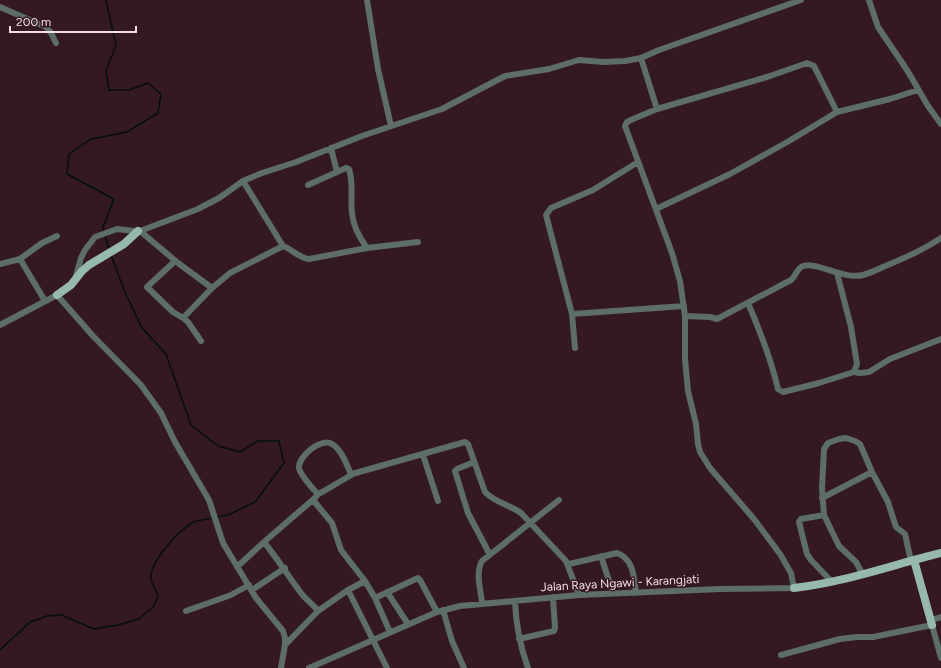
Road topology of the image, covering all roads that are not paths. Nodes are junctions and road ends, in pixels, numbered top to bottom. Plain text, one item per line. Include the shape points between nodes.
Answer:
1 (367, 0) edge
2 (801, 0) edge
3 (870, 0) edge
4 (0, 7) edge
5 (56, 43) dead end
6 (641, 58) junction
7 (918, 90) junction
8 (657, 109) junction
9 (837, 112) junction
10 (941, 124) edge
11 (391, 126) junction
12 (331, 148) junction
13 (638, 162) junction
14 (337, 172) junction
15 (243, 181) junction
16 (308, 185) dead end
17 (656, 209) junction
18 (139, 231) junction
19 (57, 236) dead end
20 (941, 238) edge
21 (418, 242) dead end
22 (283, 246) junction
23 (367, 248) junction
24 (20, 259) junction
25 (175, 261) junction
26 (0, 264) edge
27 (838, 273) junction
28 (76, 277) junction
29 (212, 288) junction
30 (57, 295) junction
31 (45, 301) junction
32 (748, 303) junction
33 (684, 306) junction
34 (572, 314) junction
35 (685, 316) junction
36 (182, 318) junction
37 (1, 323) edge
38 (941, 339) edge
39 (201, 341) dead end
40 (575, 348) dead end
41 (854, 372) junction
42 (422, 455) junction
43 (474, 462) junction
44 (872, 472) junction
45 (353, 474) junction
46 (315, 498) junction
47 (822, 498) junction
48 (438, 500) dead end
49 (559, 500) dead end
50 (824, 515) junction
51 (530, 522) junction
52 (264, 542) junction
53 (941, 553) edge
54 (490, 555) junction
55 (601, 556) junction
56 (912, 560) junction
57 (569, 564) junction
58 (237, 567) junction
59 (284, 568) junction
60 (863, 575) junction
61 (365, 581) junction
62 (832, 582) junction
63 (250, 588) junction
64 (794, 588) junction
65 (348, 590) junction
66 (387, 592) junction
67 (613, 593) junction
68 (636, 593) junction
69 (579, 595) junction
70 (553, 597) junction
71 (375, 598) junction
72 (515, 602) junction
73 (482, 603) junction
74 (186, 611) dead end
75 (318, 611) junction
76 (440, 611) junction
77 (941, 617) edge
78 (931, 622) junction
79 (408, 624) junction
80 (390, 632) junction
81 (520, 639) junction
82 (373, 640) junction
83 (285, 645) junction
84 (781, 654) dead end
85 (941, 658) edge
86 (281, 668) edge
87 (309, 668) edge
88 (387, 668) edge
89 (464, 668) edge
90 (528, 668) edge

1 - 11 street via 378,69
2 - 6 street
3 - 7 street via 878,27
4 - 5 street via 46,27
6 - 8 street
6 - 11 street via 603,62 579,60 549,69 505,76 442,109
7 - 9 street
7 - 10 street
8 - 9 street via 810,63 816,69
8 - 13 street via 626,124
9 - 17 street via 730,174
11 - 12 street
12 - 14 street
12 - 15 street
13 - 17 street
13 - 34 street via 593,190 547,212
14 - 16 street
14 - 23 street via 346,168 350,170 353,219 358,236
15 - 18 street via 198,209
15 - 22 street
17 - 33 street via 672,253
18 - 25 street
18 - 28 main road via 124,244 94,261
18 - 28 street via 121,228 95,237 81,258
19 - 24 street
20 - 27 street via 919,252 863,275 846,276
21 - 23 street
22 - 23 street via 299,256 309,258
22 - 29 street via 230,273
24 - 26 street
24 - 31 street
25 - 29 street
25 - 36 street via 147,287
27 - 32 street via 815,266 803,266 792,280
27 - 41 street via 857,364
28 - 30 main road via 71,285
29 - 36 street
30 - 31 street
30 - 58 street via 152,399 209,500 223,543
31 - 37 street
32 - 35 street via 717,319
32 - 41 street via 763,338 780,391
33 - 34 street
33 - 35 street
34 - 40 street
35 - 64 street via 688,391 700,452 710,468 780,554 791,573
36 - 39 street via 188,322
38 - 41 street via 890,359 869,372
42 - 43 street via 465,442
42 - 45 street
42 - 48 street
43 - 51 street via 485,492 516,509
43 - 54 street via 455,471 468,513
44 - 47 street
44 - 47 street via 860,444 846,438 828,443 824,449
44 - 56 street via 888,502 896,527 905,534
45 - 46 street
45 - 46 street via 332,443 324,442 312,448 306,453 299,467
46 - 52 street
46 - 61 street via 332,523 341,550
47 - 50 street
49 - 51 street
50 - 60 street via 839,546 856,562
50 - 62 street via 801,519 799,522 811,560
51 - 54 street
51 - 57 street
52 - 58 street
52 - 59 street
53 - 56 main road, Jalan Raya Ngawi - Karangjati
54 - 73 street via 482,561 478,572
55 - 57 street
55 - 67 street
55 - 68 street via 617,553 627,559 631,566
56 - 60 main road, Jalan Raya Ngawi - Karangjati
56 - 78 main road
57 - 69 street
58 - 63 street
59 - 63 street
59 - 75 street via 301,593
60 - 62 main road, Jalan Raya Ngawi - Karangjati
61 - 65 street
61 - 71 street
62 - 64 main road, Jalan Raya Ngawi - Karangjati
63 - 74 street
63 - 83 street via 281,627
64 - 68 street, Jalan Raya Ngawi - Karangjati
65 - 75 street
65 - 82 street
66 - 71 street
66 - 76 street via 418,578
66 - 79 street
67 - 68 street, Jalan Raya Ngawi - Karangjati
67 - 69 street, Jalan Raya Ngawi - Karangjati
69 - 70 street, Jalan Raya Ngawi - Karangjati
70 - 72 street, Jalan Raya Ngawi - Karangjati
70 - 81 street via 554,631
71 - 80 street
72 - 73 street, Jalan Raya Ngawi - Karangjati
72 - 81 street
73 - 76 street, Jalan Raya Ngawi - Karangjati
75 - 83 street
76 - 79 street, Jalan Raya Ngawi - Karangjati
76 - 89 street
77 - 78 street
78 - 84 street via 873,638 840,639
78 - 85 street
79 - 80 street, Jalan Raya Ngawi - Karangjati
80 - 82 street, Jalan Raya Ngawi - Karangjati
81 - 90 street
82 - 87 street, Jalan Raya Ngawi - Karangjati
82 - 88 street
83 - 86 street

